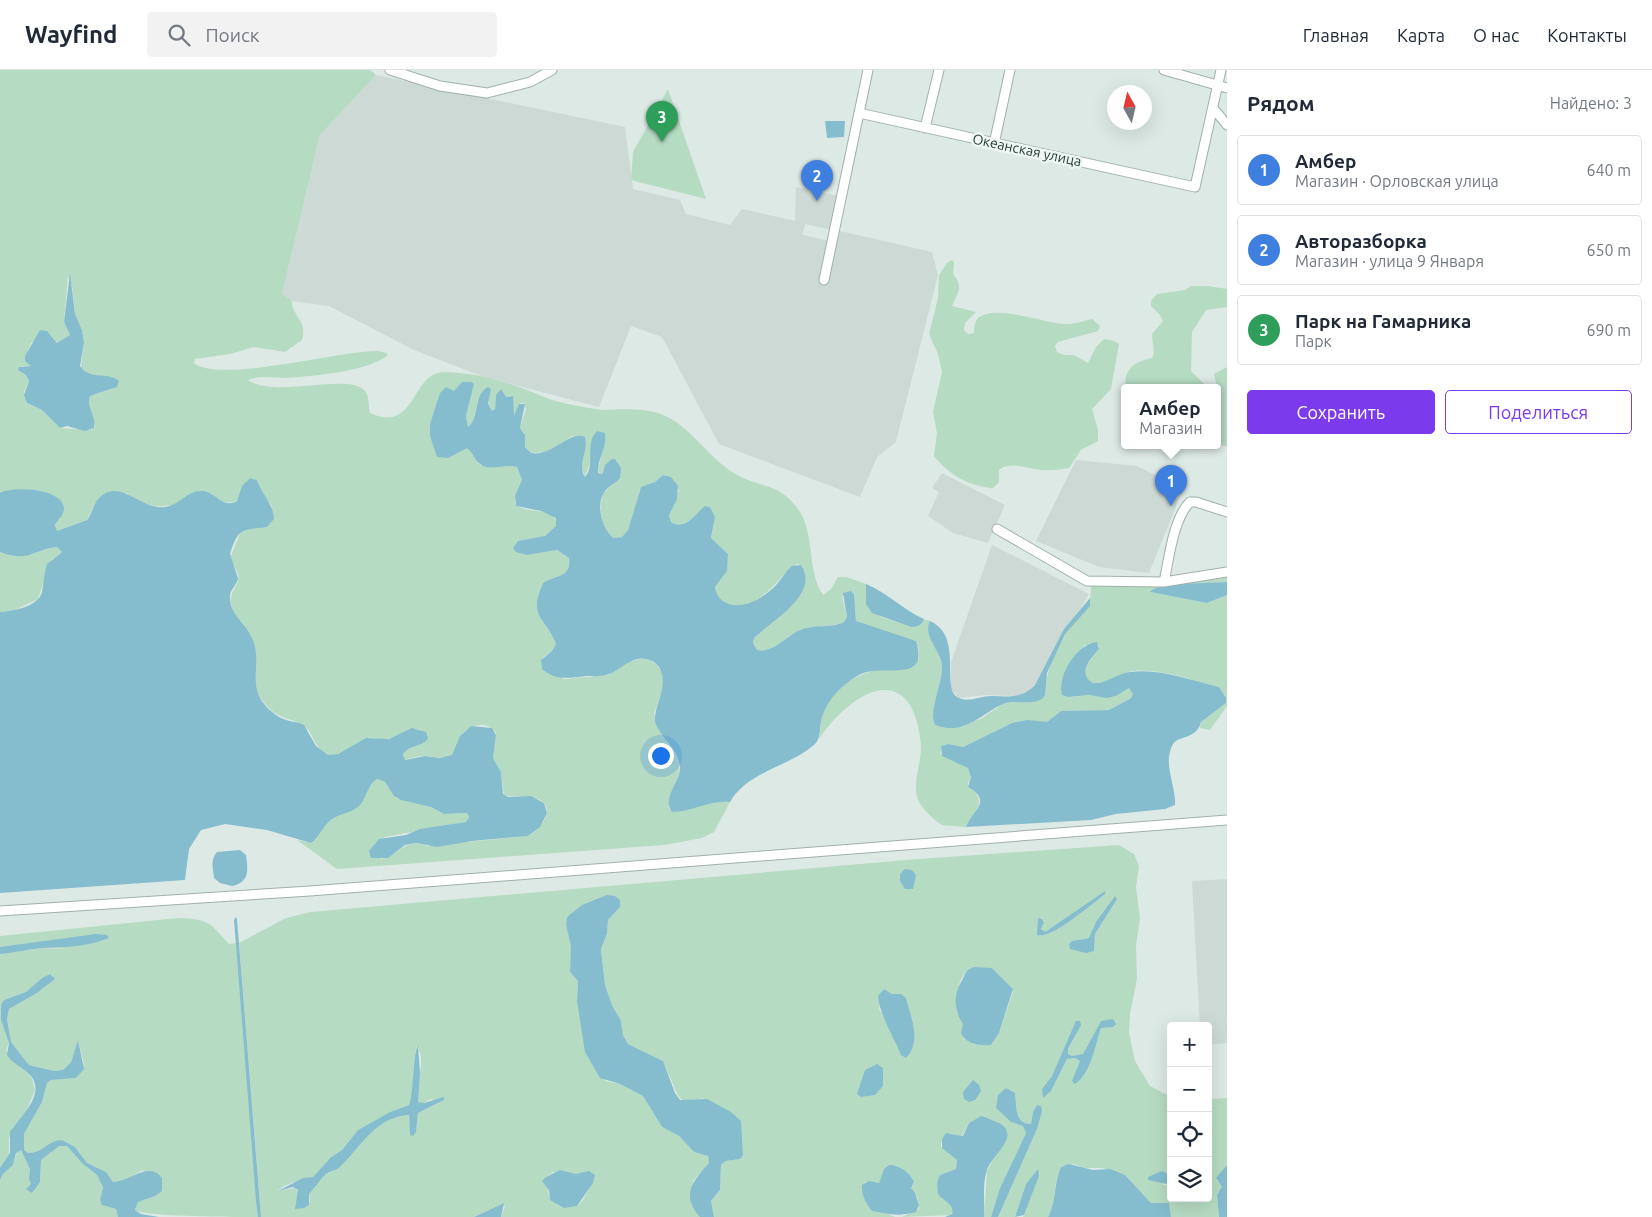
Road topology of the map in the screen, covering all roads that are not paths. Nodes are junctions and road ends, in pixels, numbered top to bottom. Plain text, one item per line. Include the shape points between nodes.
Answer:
1 (390, 70) edge
2 (552, 70) edge
3 (868, 70) edge
4 (939, 70) edge
5 (1010, 70) edge
6 (1164, 70) edge
7 (1222, 70) edge
8 (1222, 87) edge
9 (1213, 108) junction
10 (859, 113) junction
11 (1227, 125) edge
12 (925, 128) junction
13 (994, 144) junction
14 (824, 280) dead end
15 (1227, 512) edge
16 (997, 529) dead end
17 (1227, 572) edge
18 (1164, 582) junction
19 (1227, 820) edge
20 (0, 911) edge

1 - 2 street via 440,86 487,93 530,82
3 - 10 street
4 - 12 street
5 - 13 street
6 - 8 street
7 - 8 street
8 - 9 street
9 - 11 street
9 - 13 street, Океанская улица via 1195,187
10 - 12 street, Океанская улица
10 - 14 street
12 - 13 street, Океанская улица
15 - 18 street via 1190,502 1178,522
16 - 18 street via 1087,581
17 - 18 street
19 - 20 street via 310,891

